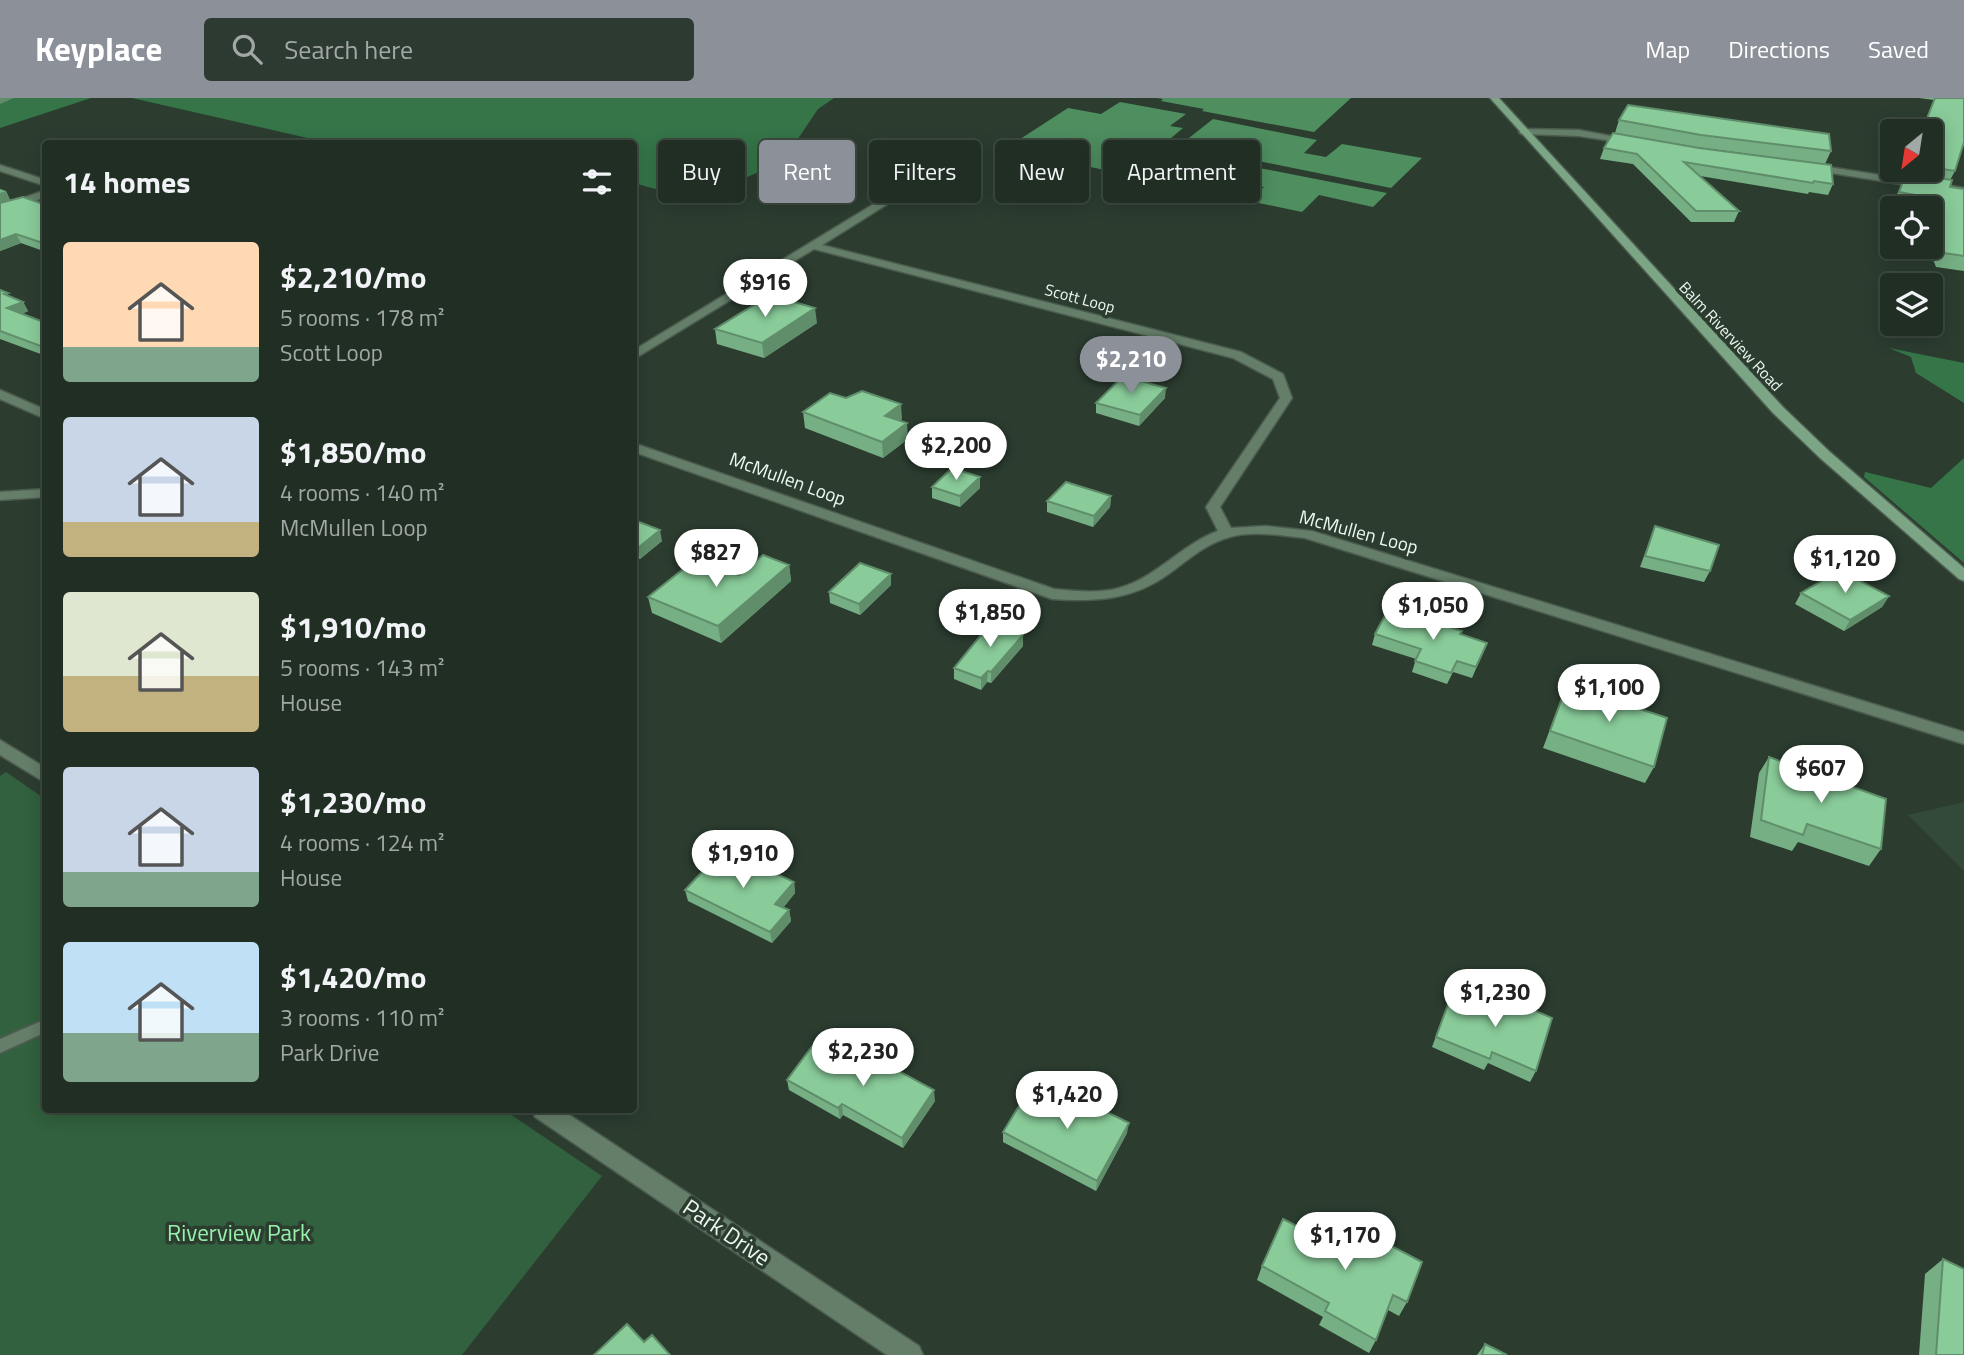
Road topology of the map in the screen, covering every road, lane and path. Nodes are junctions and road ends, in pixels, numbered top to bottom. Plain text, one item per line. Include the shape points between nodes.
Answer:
1 (1494, 98) edge
2 (1524, 132) junction
3 (1637, 142) edge
4 (1801, 166) edge
5 (0, 169) edge
6 (42, 182) edge
7 (1964, 191) edge
8 (42, 194) edge
9 (883, 203) edge
10 (0, 209) edge
11 (814, 246) junction
12 (637, 353) edge
13 (0, 394) edge
14 (42, 413) edge
15 (637, 449) edge
16 (41, 494) edge
17 (0, 496) edge
18 (1226, 533) junction
19 (1964, 576) edge
20 (1964, 738) edge
21 (0, 746) edge
22 (42, 773) edge
23 (42, 1027) edge
24 (0, 1046) edge
25 (547, 1113) edge
26 (910, 1355) edge

1 - 2 main road, Balm Riverview Road
2 - 3 street via 1579,133
2 - 19 main road, Balm Riverview Road via 1778,410
4 - 7 street
5 - 6 street
8 - 10 street
9 - 11 street
11 - 12 street
11 - 18 street, Scott Loop via 1237,355 1279,377 1286,398 1213,507
13 - 14 street
15 - 18 street, McMullen Loop via 1052,594 1097,597 1133,589 1189,550
16 - 17 street
18 - 20 street, McMullen Loop via 1307,534
21 - 22 street
23 - 24 lane
25 - 26 street, Park Drive

